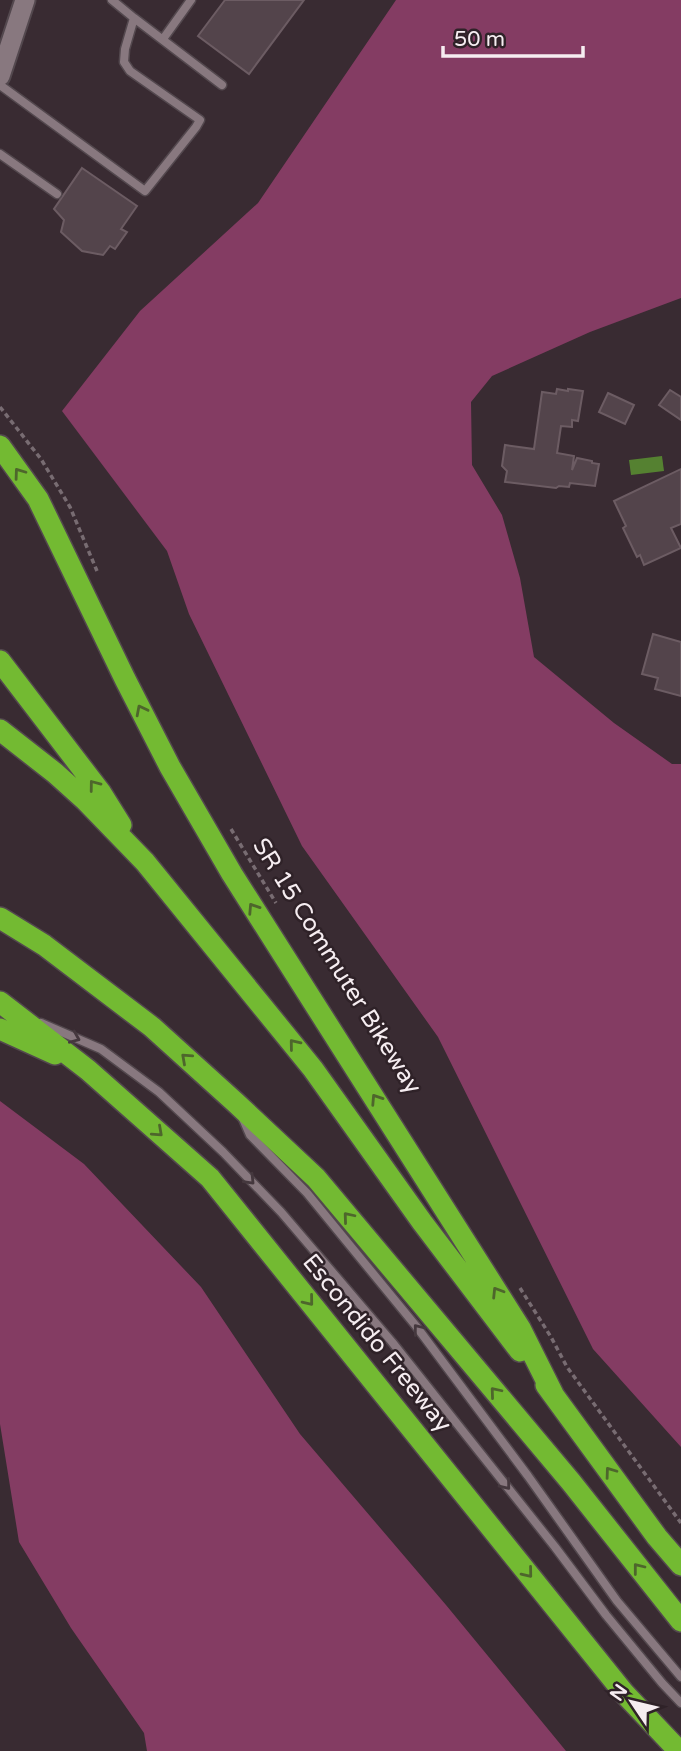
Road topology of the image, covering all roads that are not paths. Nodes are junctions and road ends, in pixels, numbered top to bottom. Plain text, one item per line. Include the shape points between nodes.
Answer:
1 (25, 0) edge
2 (112, 0) edge
3 (191, 0) edge
4 (134, 18) junction
5 (163, 39) junction
6 (0, 76) edge
7 (0, 85) edge
8 (222, 85) dead end
9 (0, 154) edge
10 (57, 194) dead end
11 (0, 446) edge
12 (0, 661) edge
13 (0, 730) edge
14 (145, 862) junction
15 (0, 918) edge
16 (6, 1006) edge
17 (0, 1029) edge
18 (89, 1070) junction
19 (236, 1102) junction
20 (553, 1394) junction
21 (681, 1565) edge
22 (681, 1621) edge
23 (681, 1677) edge
24 (681, 1703) edge
25 (679, 1751) edge

1 - 6 street
2 - 4 lane
3 - 5 lane
4 - 5 lane
4 - 7 lane via 124,62 130,71 200,120 145,191
5 - 8 lane
9 - 10 lane
20 -> 11 highway via 520,1328 232,874 164,756 38,499
14 -> 12 highway via 101,793
13 - 14 highway via 85,800
20 -> 14 highway via 313,1069
19 -> 15 highway via 152,1027 44,945
16 - 18 highway, Escondido Freeway
16 -> 24 lane via 102,1049 159,1092 223,1152 392,1342 606,1615
17 - 18 highway
18 -> 25 highway, Escondido Freeway via 210,1178 624,1693
22 -> 19 highway via 316,1178
23 -> 19 lane via 617,1601 416,1326 307,1193 250,1135
21 -> 20 highway

